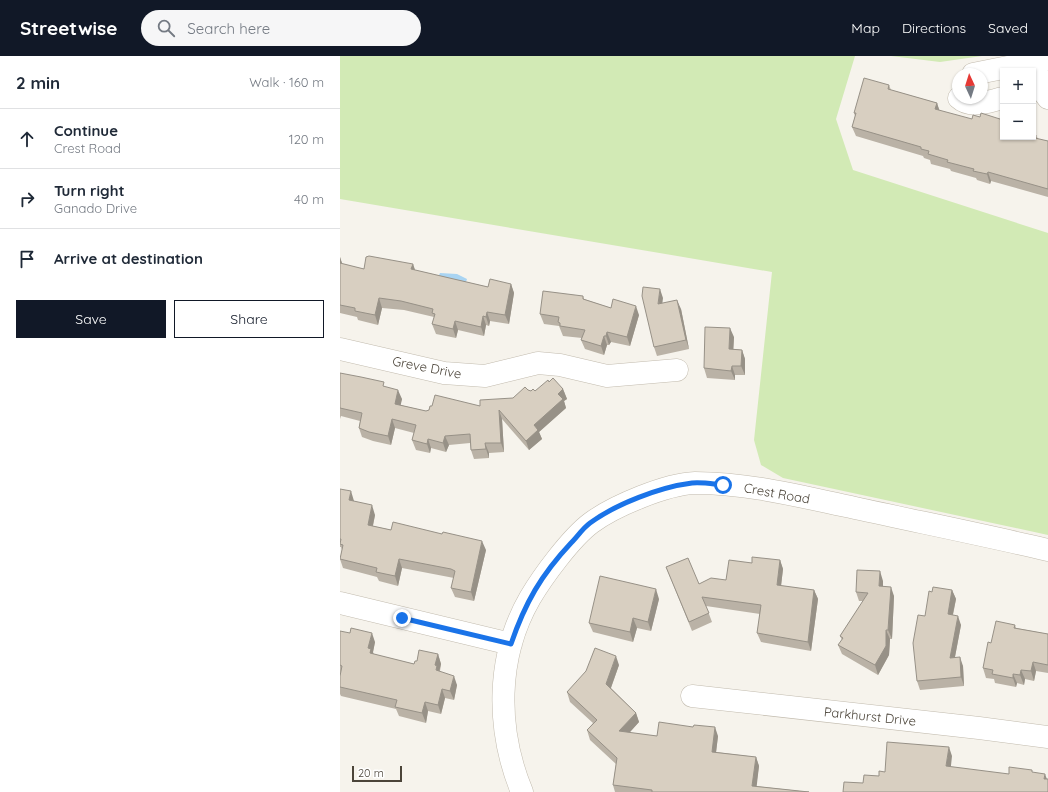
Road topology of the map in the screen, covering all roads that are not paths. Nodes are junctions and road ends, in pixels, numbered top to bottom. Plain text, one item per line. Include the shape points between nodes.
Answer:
1 (1041, 61) edge
2 (988, 71) edge
3 (1041, 94) edge
4 (1000, 99) edge
5 (988, 101) edge
6 (340, 349) edge
7 (677, 370) dead end
8 (1048, 550) edge
9 (340, 604) edge
10 (511, 644) junction
11 (692, 696) dead end
12 (1048, 738) edge
13 (522, 792) edge

1 - 2 street
1 - 3 street
4 - 5 street
6 - 7 street, Greve Drive via 444,373 485,376 538,363 560,365 607,376
8 - 10 street, Crest Road via 753,486 692,483 653,492 620,506 590,523 562,552 539,583 521,614
9 - 10 street
10 - 13 street, Crest Road via 504,681 503,712 508,749
11 - 12 street, Parkhurst Drive

